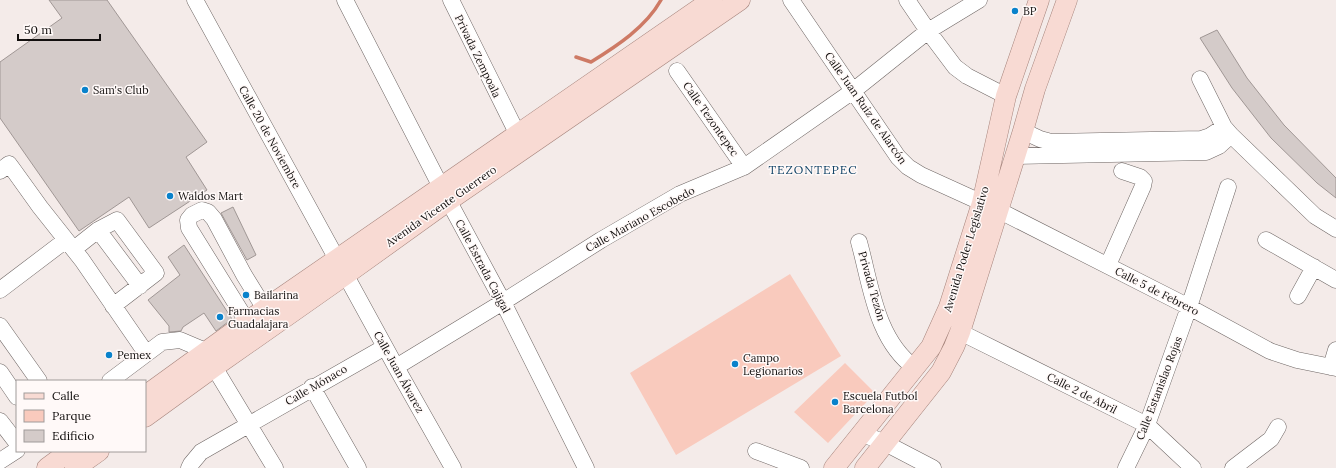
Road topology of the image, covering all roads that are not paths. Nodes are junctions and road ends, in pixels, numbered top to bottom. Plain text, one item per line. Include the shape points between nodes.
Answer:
1 (195, 0) edge
2 (345, 0) edge
3 (451, 0) edge
4 (712, 0) edge
5 (740, 0) edge
6 (791, 0) edge
7 (907, 0) edge
8 (979, 0) edge
9 (1067, 0) edge
10 (1034, 1) edge
11 (928, 31) junction
12 (677, 71) dead end
13 (1200, 79) dead end
14 (853, 91) junction
15 (1006, 96) junction
16 (1023, 131) junction
17 (1227, 131) junction
18 (521, 141) junction
19 (1015, 156) junction
20 (744, 167) junction
21 (0, 171) edge
22 (1122, 171) dead end
23 (1228, 187) dead end
24 (444, 194) junction
25 (990, 206) junction
26 (1336, 229) edge
27 (98, 230) junction
28 (1266, 240) dead end
29 (859, 242) dead end
30 (70, 245) junction
31 (1108, 265) junction
32 (341, 267) junction
33 (1314, 267) junction
34 (244, 275) junction
35 (1336, 280) edge
36 (140, 286) junction
37 (226, 287) junction
38 (0, 290) edge
39 (1298, 296) dead end
40 (503, 302) junction
41 (113, 306) junction
42 (1189, 307) junction
43 (265, 309) junction
44 (248, 323) junction
45 (0, 326) edge
46 (960, 332) junction
47 (385, 346) junction
48 (1336, 350) edge
49 (146, 353) junction
50 (207, 357) junction
51 (396, 367) junction
52 (915, 368) junction
53 (1334, 368) edge
54 (0, 372) edge
55 (37, 380) edge
56 (111, 380) edge
57 (146, 383) edge
58 (312, 387) junction
59 (16, 395) edge
60 (146, 395) edge
61 (146, 416) edge
62 (0, 421) edge
63 (248, 425) junction
64 (1147, 425) junction
65 (1278, 427) dead end
66 (862, 434) junction
67 (16, 442) edge
68 (885, 443) junction
69 (16, 451) edge
70 (756, 451) dead end
71 (69, 452) edge
72 (98, 452) edge
73 (0, 461) edge
74 (47, 468) edge
75 (75, 468) edge
76 (189, 468) edge
77 (275, 468) edge
78 (358, 468) edge
79 (453, 468) edge
80 (586, 468) edge
81 (801, 468) edge
82 (834, 468) edge
83 (865, 468) edge
84 (933, 468) edge
85 (1126, 468) edge
86 (1193, 468) edge
87 (1233, 468) edge

1 - 32 street, Calle 20 de Noviembre
2 - 24 street, Calle Estrada Cajigal
3 - 18 street, Privada Zempoala
4 - 18 main road, Avenida Vicente Guerrero
5 - 18 main road, Avenida Vicente Guerrero
6 - 14 street, Calle Juan Ruiz de Alarcón
7 - 11 street
8 - 11 street, Calle Mariano Escobedo
9 - 16 main road, Avenida Poder Legislativo
10 - 15 main road, Avenida Poder Legislativo
11 - 14 street, Calle Mariano Escobedo
11 - 15 street via 955,67
12 - 20 street, Calle Tezontepec
13 - 17 street
14 - 20 street, Calle Mariano Escobedo
14 - 25 street, Calle Juan Ruiz de Alarcón via 898,157 908,167
15 - 25 main road, Avenida Poder Legislativo
16 - 17 street via 1051,142 1201,139
16 - 19 main road, Avenida Poder Legislativo
17 - 19 street via 1219,146 1206,152
17 - 26 street via 1315,216
18 - 24 main road, Avenida Vicente Guerrero
19 - 25 main road, Avenida Poder Legislativo
20 - 40 street, Calle Mariano Escobedo via 680,194
21 - 30 street via 9,164
22 - 31 street via 1144,181
23 - 42 street, Calle Estanislao Rojas
24 - 32 main road, Avenida Vicente Guerrero
24 - 40 street, Calle Estrada Cajigal
25 - 31 street, Calle 5 de Febrero
25 - 46 main road, Avenida Poder Legislativo
25 - 52 main road, Avenida Poder Legislativo via 931,347
27 - 30 street
27 - 36 street
27 - 36 street via 117,220 156,273
28 - 33 street
29 - 52 street, Privada Tezón via 882,324 905,361
30 - 38 street
30 - 41 street
31 - 42 street, Calle 5 de Febrero
32 - 43 main road, Avenida Vicente Guerrero
32 - 47 street, Calle Juan Álvarez
32 - 50 main road, Avenida Vicente Guerrero
33 - 35 street
33 - 39 street
34 - 37 street
34 - 37 street via 208,212 202,210 192,215 188,220 189,228
34 - 43 street
36 - 41 street
37 - 44 street
40 - 51 street, Calle Mariano Escobedo
40 - 80 street, Calle Estrada Cajigal
41 - 49 street
42 - 53 street, Calle 5 de Febrero via 1270,351
42 - 64 street, Calle Estanislao Rojas
43 - 44 main road, Avenida Vicente Guerrero
44 - 50 main road, Avenida Vicente Guerrero
45 - 55 street
46 - 64 street, Calle 2 de Abril
46 - 68 main road, Avenida Poder Legislativo via 940,372
47 - 51 street, Calle Juan Álvarez
47 - 58 street, Calle Mónaco
48 - 53 street
49 - 50 street via 162,342 180,340
49 - 56 street
50 - 57 street via 185,358
50 - 60 main road, Avenida Vicente Guerrero
50 - 61 main road, Avenida Vicente Guerrero
50 - 63 street
51 - 79 street, Calle Juan Álvarez
52 - 66 main road, Avenida Poder Legislativo
54 - 59 street
58 - 63 street, Calle Mónaco
58 - 78 street
62 - 67 street
63 - 76 street, Calle Mónaco via 201,452
63 - 77 street
64 - 85 street, Calle Estanislao Rojas
64 - 86 street, Calle 2 de Abril
65 - 87 street via 1271,439
66 - 68 street
66 - 82 main road, Avenida Poder Legislativo
68 - 83 main road, Avenida Poder Legislativo
68 - 84 street
69 - 73 street
70 - 81 street
71 - 74 main road
72 - 75 main road

